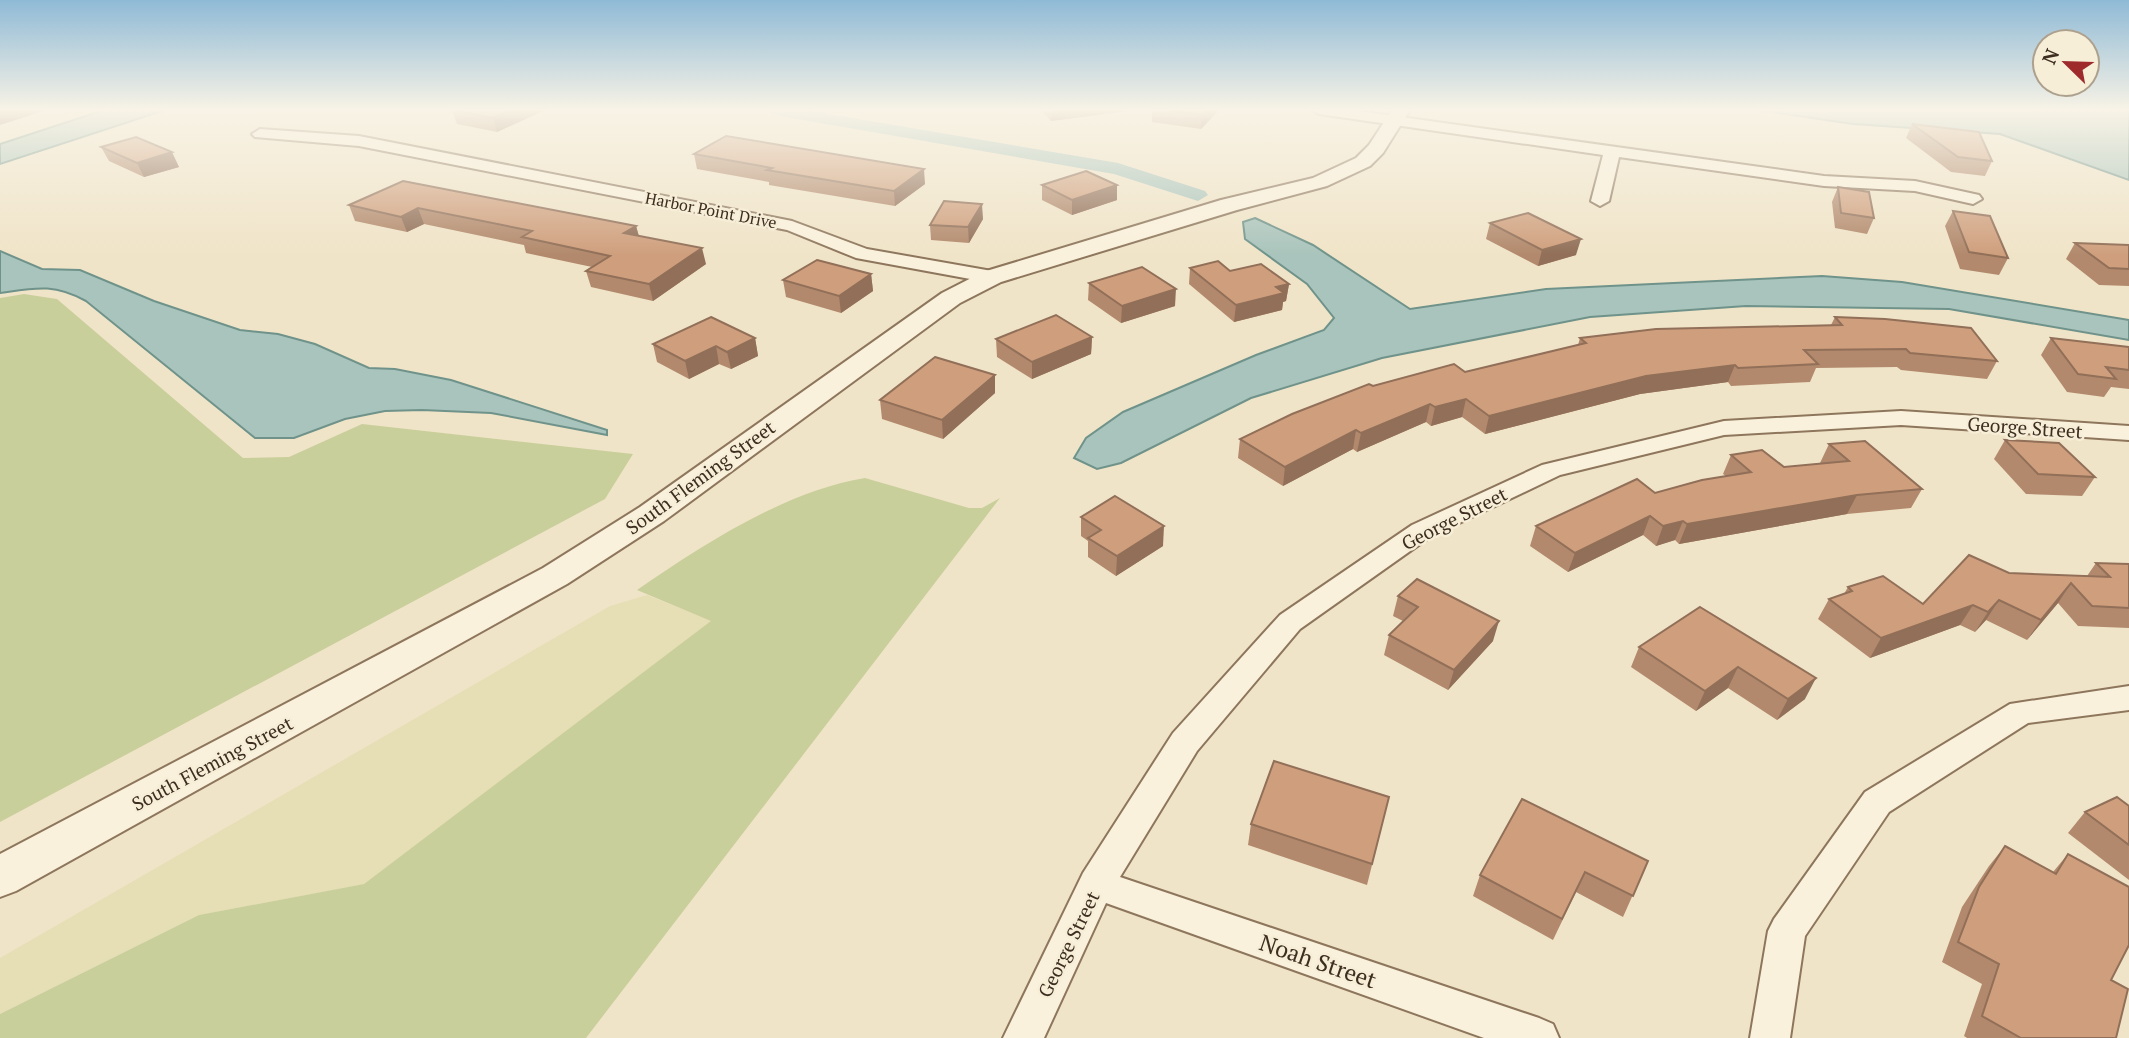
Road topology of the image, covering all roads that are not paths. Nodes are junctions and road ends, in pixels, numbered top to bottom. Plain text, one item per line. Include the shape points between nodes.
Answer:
1 (448, 158) edge
2 (1367, 158) edge
3 (1610, 158) edge
4 (1665, 158) edge
5 (1973, 199) dead end
6 (1600, 201) dead end
7 (992, 277) junction
8 (2129, 433) edge
9 (2129, 698) edge
10 (0, 877) edge
11 (1096, 884) junction
12 (1023, 1038) edge
13 (1539, 1038) edge
14 (1770, 1038) edge

1 - 7 street, Harbor Point Drive via 792,226 863,254
2 - 7 street, South Fleming Street via 1320,183 1229,205
3 - 6 street
4 - 5 street via 1824,181 1915,186
7 - 10 street, South Fleming Street via 951,298 652,514 555,576
8 - 11 street, George Street via 1901,418 1724,428 1550,470 1421,531 1290,622 1185,742
9 - 14 street via 2021,712 1877,802 1787,931
11 - 12 street, George Street
11 - 13 street, Noah Street

